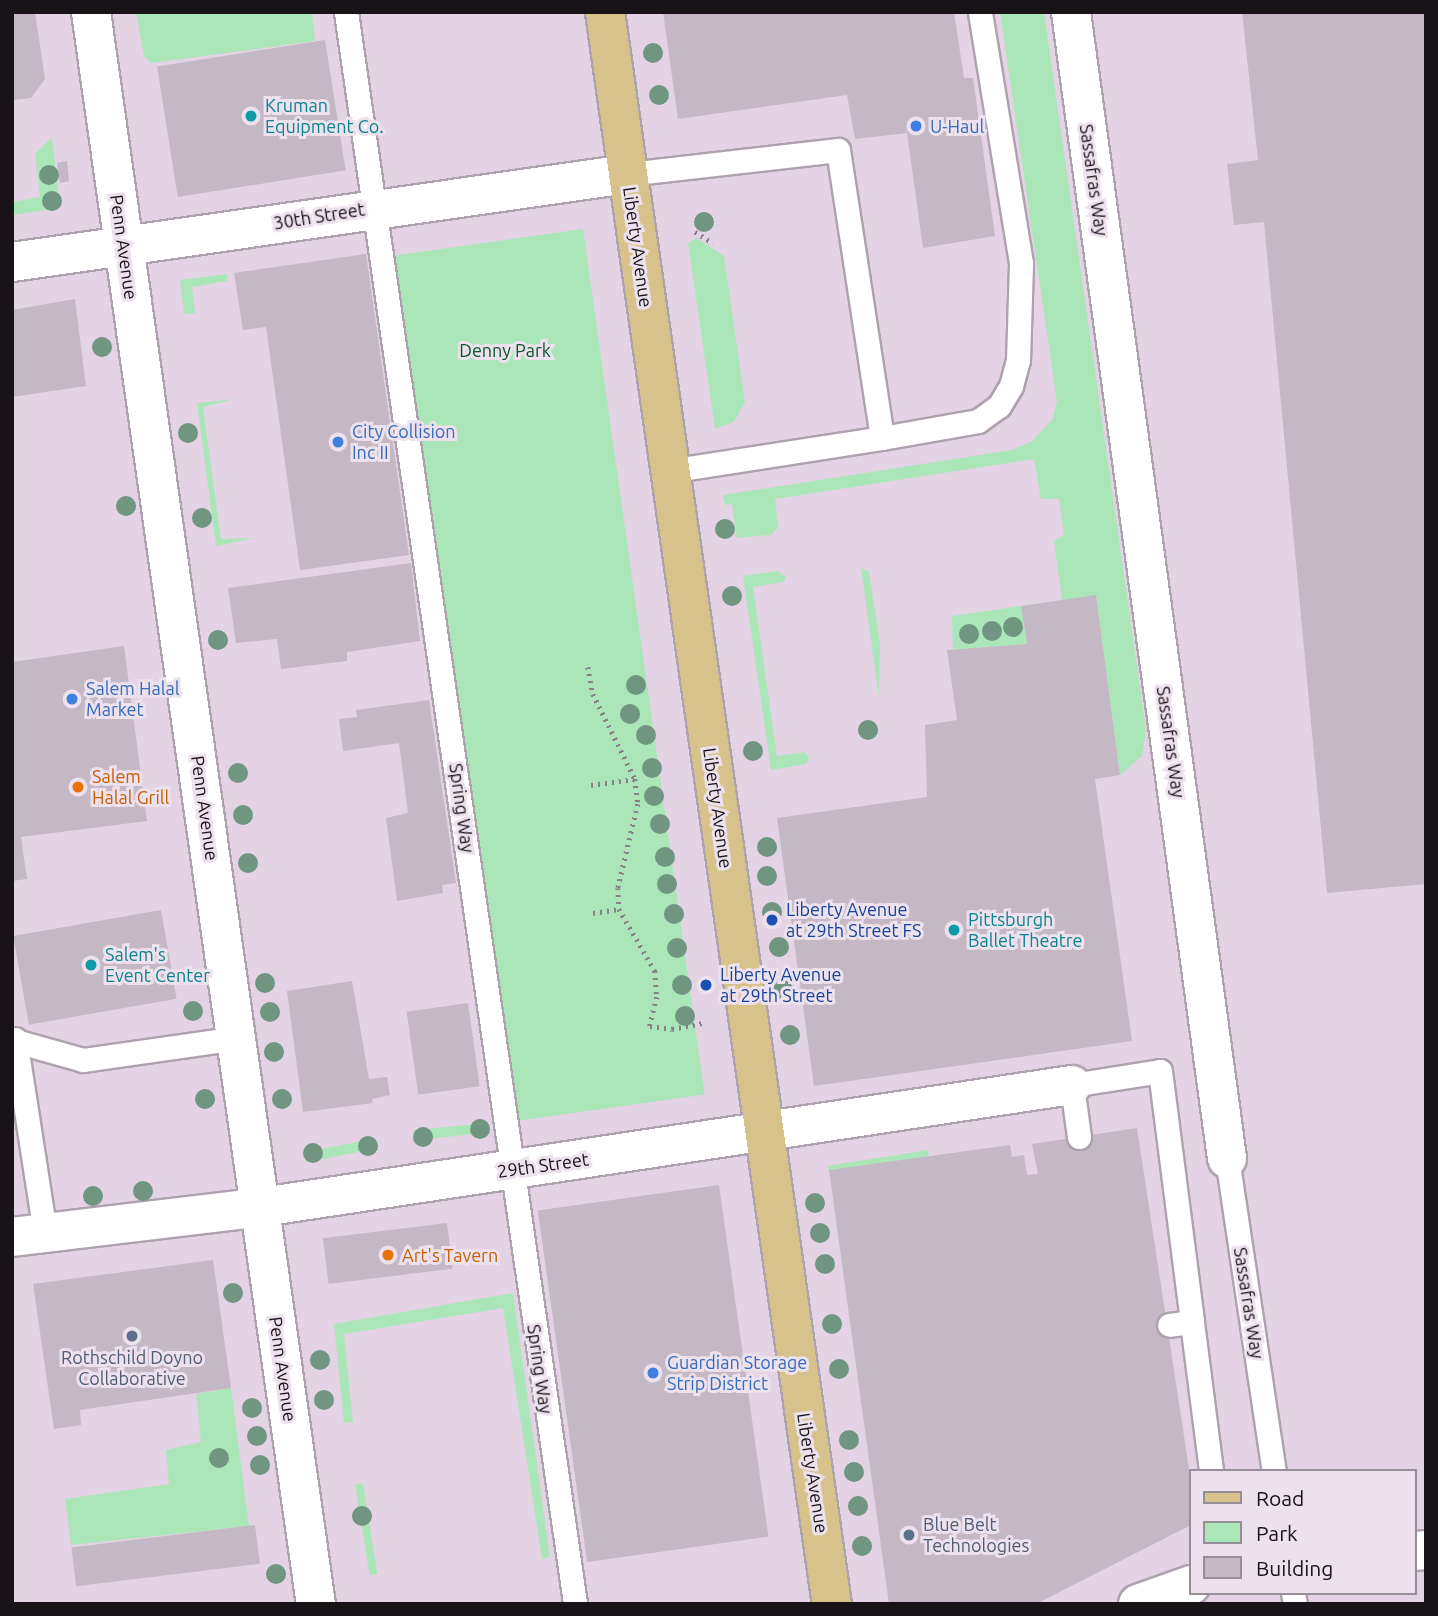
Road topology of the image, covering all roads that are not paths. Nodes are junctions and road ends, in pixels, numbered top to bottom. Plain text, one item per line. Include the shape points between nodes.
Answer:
1 (91, 12) edge
2 (346, 12) edge
3 (605, 12) edge
4 (980, 12) edge
5 (1071, 12) edge
6 (627, 174) junction
7 (374, 208) junction
8 (124, 246) junction
9 (12, 262) edge
10 (882, 438) junction
11 (670, 471) junction
12 (237, 1038) junction
13 (14, 1040) edge
14 (1072, 1085) junction
15 (762, 1133) junction
16 (1079, 1137) dead end
17 (1227, 1158) joint
18 (511, 1170) junction
19 (262, 1207) junction
20 (29, 1235) edge
21 (1192, 1322) junction
22 (1169, 1325) dead end
23 (1211, 1469) edge
24 (1275, 1469) edge
25 (1190, 1585) edge
26 (316, 1604) edge
27 (575, 1604) edge
28 (832, 1604) edge
29 (1138, 1604) edge

1 - 8 street, Penn Avenue
2 - 7 lane, Spring Way
3 - 6 main road, Liberty Avenue
4 - 10 lane via 1021,263 1018,360 999,406 978,421
5 - 17 street, Sassafras Way
6 - 7 street, 30th Street
6 - 10 lane via 838,150
6 - 11 main road, Liberty Avenue
7 - 8 street, 30th Street
7 - 18 lane, Spring Way
8 - 9 street, 30th Street
8 - 12 street, Penn Avenue
10 - 11 lane
11 - 15 main road, Liberty Avenue
12 - 13 lane via 83,1060
12 - 19 street, Penn Avenue
13 - 20 lane
14 - 15 street, 29th Street
14 - 16 lane
14 - 21 lane via 1160,1071
15 - 18 street, 29th Street
15 - 28 main road, Liberty Avenue
17 - 24 lane, Sassafras Way
18 - 19 street, 29th Street
18 - 27 lane, Spring Way
19 - 20 street, 29th Street
19 - 26 street, Penn Avenue
21 - 22 lane
21 - 23 lane
25 - 29 street

